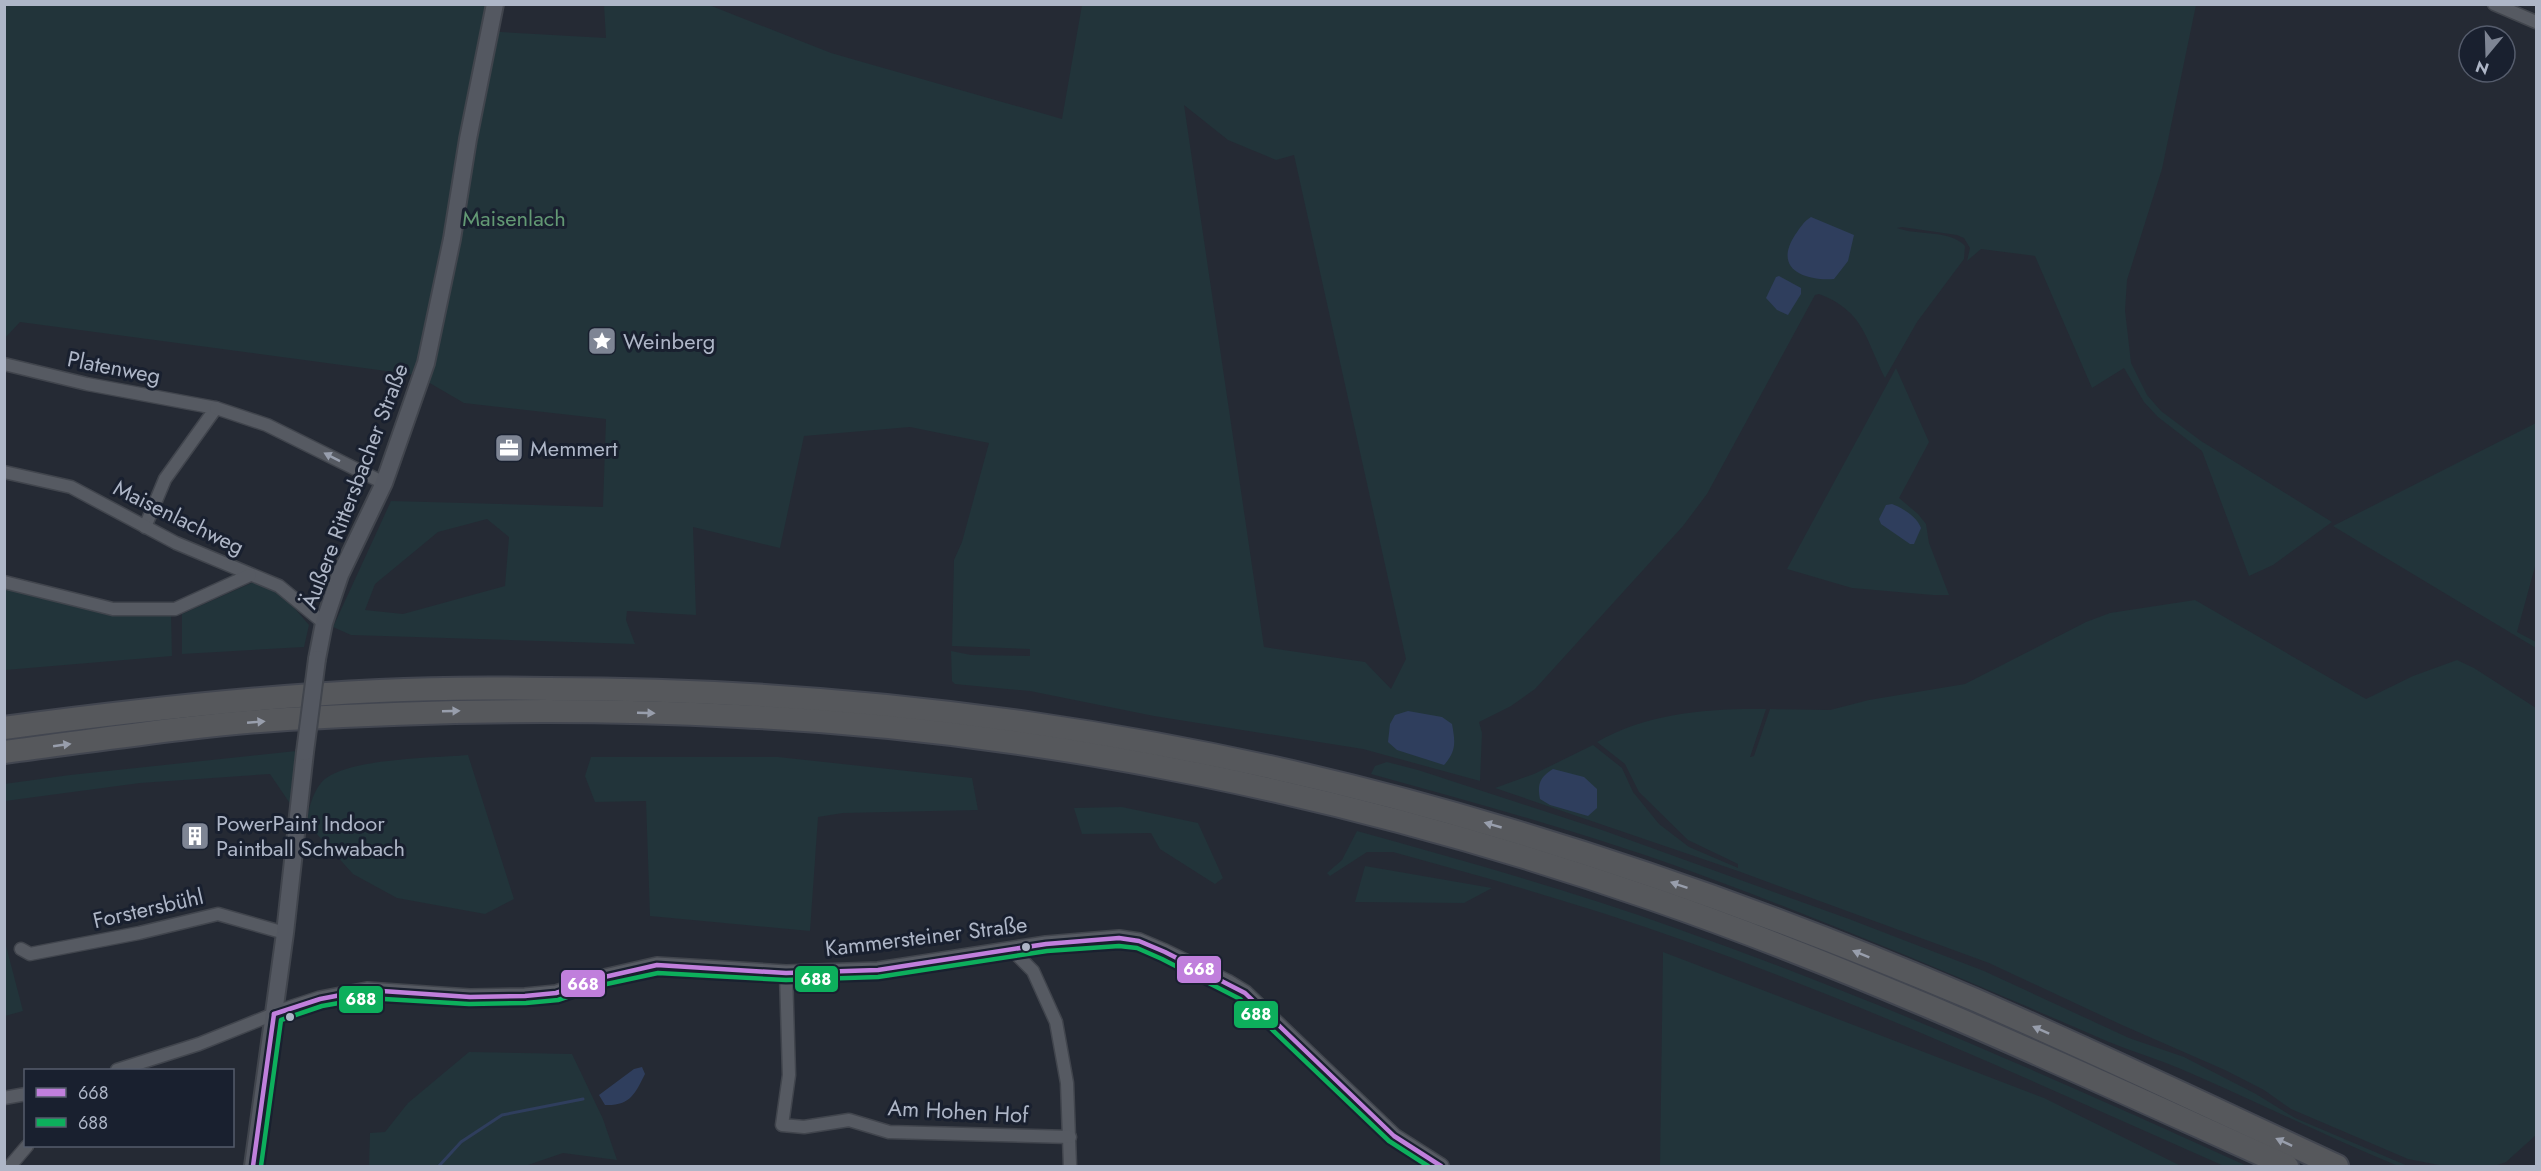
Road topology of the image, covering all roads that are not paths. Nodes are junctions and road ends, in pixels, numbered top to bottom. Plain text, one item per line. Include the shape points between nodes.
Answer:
1 (495, 4) edge
2 (2494, 4) edge
3 (2536, 22) edge
4 (4, 364) edge
5 (216, 408) junction
6 (4, 472) edge
7 (384, 483) junction
8 (145, 527) junction
9 (250, 575) junction
10 (4, 582) edge
11 (324, 623) junction
12 (4, 728) edge
13 (4, 752) edge
14 (285, 933) junction
15 (21, 949) dead end
16 (1012, 950) junction
17 (786, 973) junction
18 (274, 1014) junction
19 (123, 1069) edge
20 (24, 1094) edge
21 (4, 1098) edge
22 (1070, 1137) junction
23 (26, 1147) edge
24 (10, 1167) edge
25 (254, 1167) edge
26 (1070, 1167) edge
27 (1441, 1167) edge
28 (2287, 1167) edge
29 (2337, 1167) edge

1 - 7 main road, Äußere Rittersbacher Straße via 426,363
2 - 3 street
4 - 5 street, Platenweg
7 -> 5 street, Platenweg via 267,424
5 - 8 street via 165,479
6 - 8 street, Maisenlachweg via 71,487
7 - 11 main road, Äußere Rittersbacher Straße via 340,575
8 - 9 street, Maisenlachweg
9 - 10 street via 175,609 113,609
9 - 11 street, Maisenlachweg via 279,586
11 - 14 main road, Äußere Rittersbacher Straße, bridge
29 -> 12 highway via 1972,999 1693,890 1531,836 1405,801 1155,745 866,704 630,689 384,690 188,705
13 -> 28 highway via 280,720 568,710 742,716 872,726 1142,764 1402,822 1657,900 1862,978
14 - 15 street, Forstersbühl via 218,914 30,954
14 - 18 main road, Äußere Rittersbacher Straße
16 - 17 street, Kammersteiner Straße via 878,970
16 - 22 street via 1033,971 1056,1022
16 - 27 street, Kammersteiner Straße via 1119,938 1148,945 1227,982 1245,993 1394,1136
17 - 18 street, Kammersteiner Straße via 657,965 556,993 470,997 367,990 320,999
17 - 22 street, Am Hohen Hof via 789,1075 782,1125 804,1127 849,1120 889,1132
18 - 19 street
18 - 25 main road, Äußere Rittersbacher Straße
20 - 21 street
22 - 26 street
23 - 24 street

